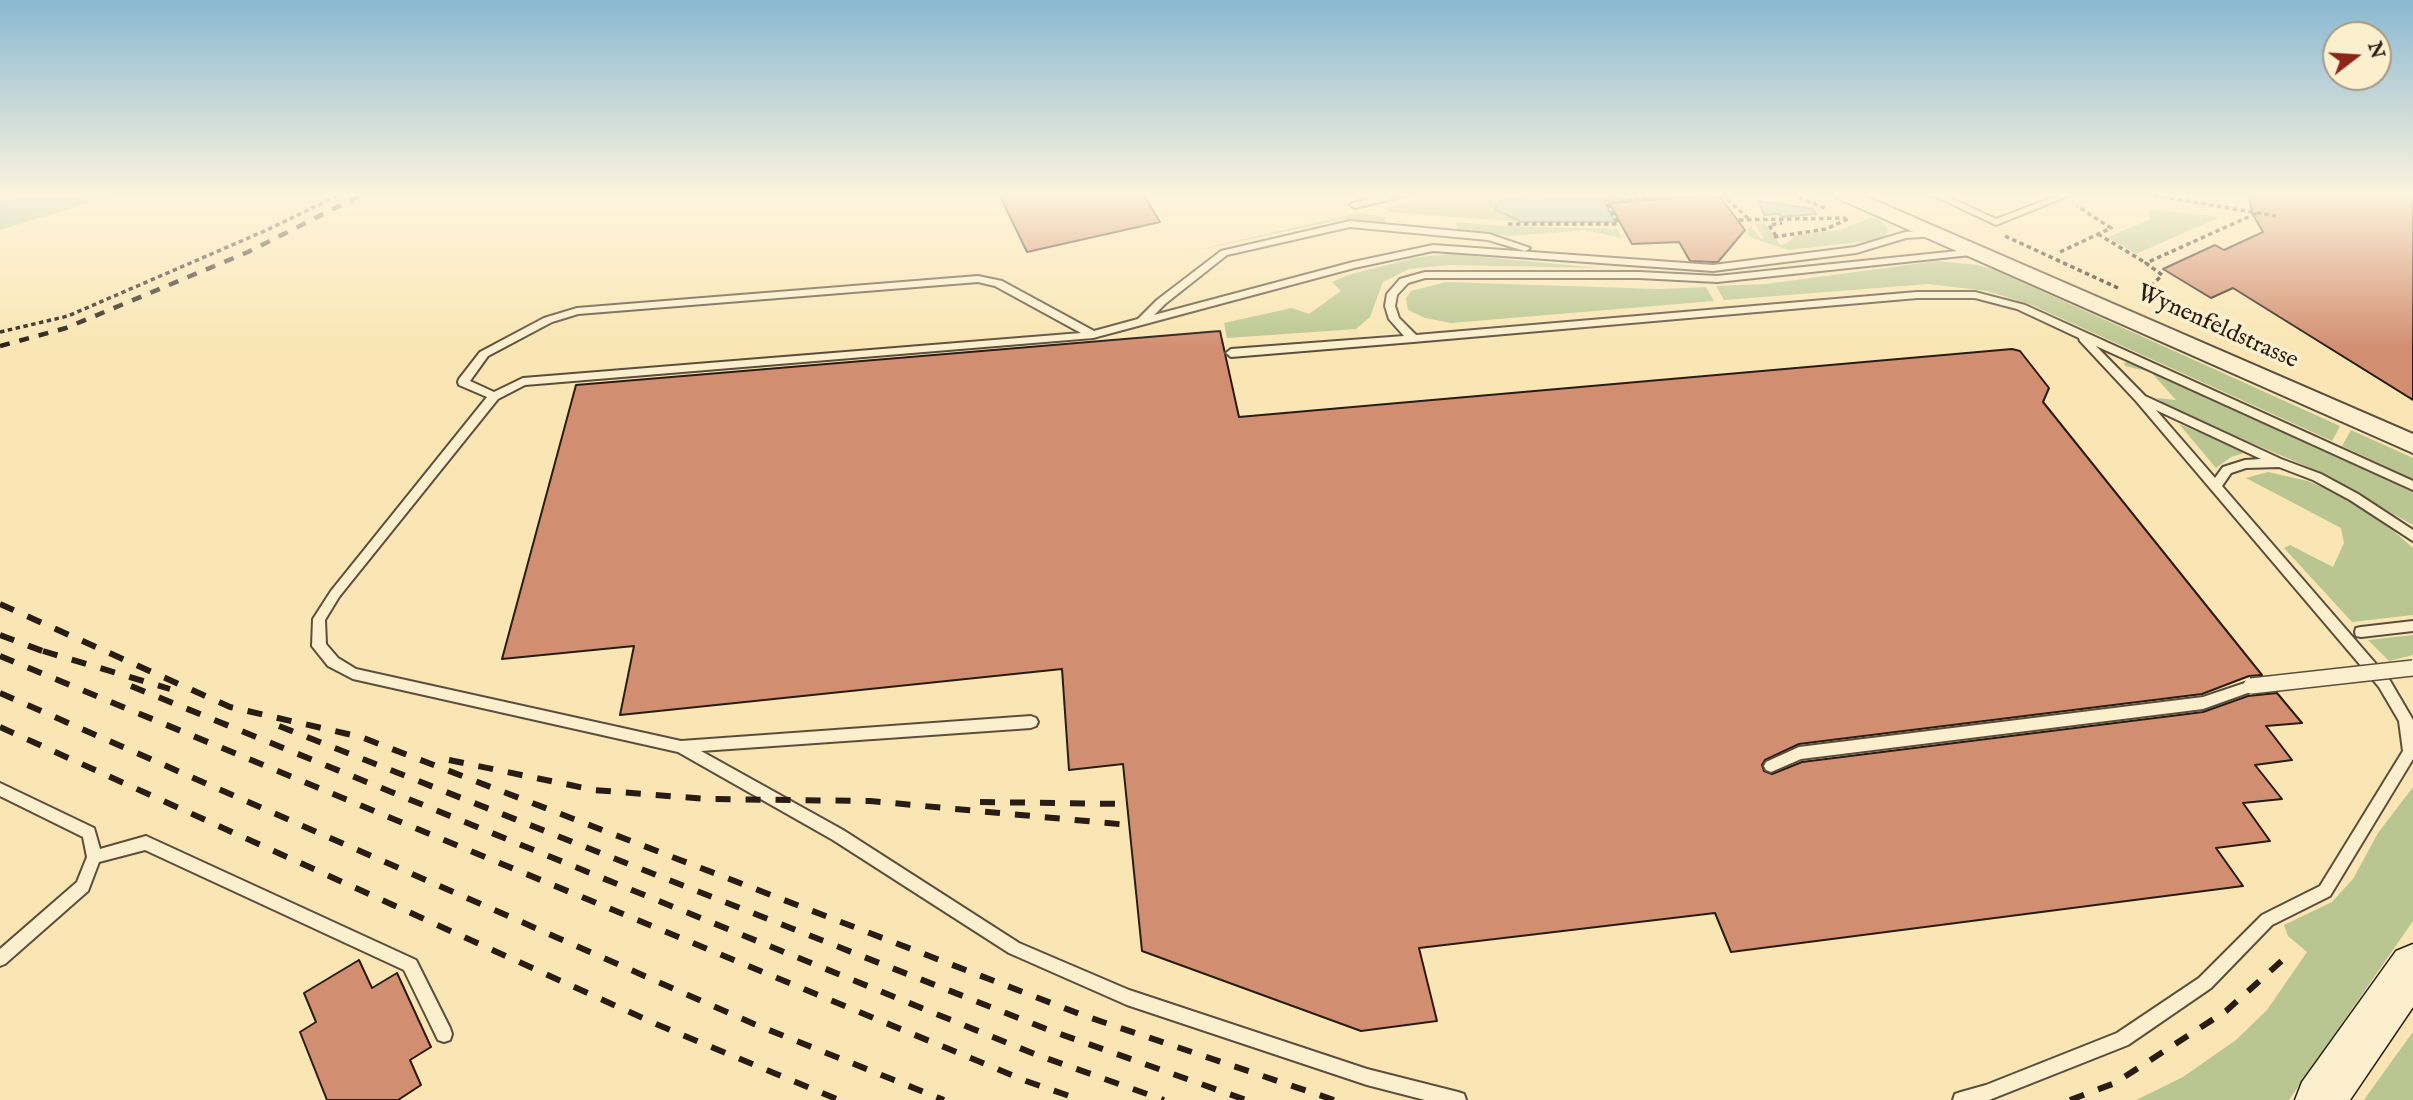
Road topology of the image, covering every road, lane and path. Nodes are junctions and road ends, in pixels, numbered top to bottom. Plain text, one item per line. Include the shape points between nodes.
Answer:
1 (231, 245) edge
2 (1257, 245) edge
3 (1515, 245) edge
4 (1871, 245) edge
5 (1966, 245) edge
6 (2032, 245) edge
7 (2074, 245) edge
8 (2117, 245) edge
9 (2185, 245) edge
10 (1980, 251) junction
11 (2060, 252) dead end
12 (1552, 257) junction
13 (1616, 261) junction
14 (1757, 263) junction
15 (2146, 263) junction
16 (1619, 275) junction
17 (1765, 275) junction
18 (1141, 322) junction
19 (0, 332) edge
20 (2079, 333) junction
21 (1093, 335) junction
22 (1413, 339) junction
23 (1231, 353) dead end
24 (494, 396) junction
25 (2140, 398) junction
26 (2413, 444) edge
27 (2280, 463) junction
28 (2216, 486) junction
29 (2413, 486) edge
30 (2413, 536) edge
31 (368, 553) joint
32 (2413, 626) edge
33 (2361, 632) dead end
34 (2413, 668) edge
35 (1031, 722) dead end
36 (681, 747) junction
37 (1770, 766) dead end
38 (0, 789) edge
39 (94, 857) junction
40 (0, 959) edge
41 (2413, 967) edge
42 (444, 1034) dead end
43 (1458, 1100) edge
44 (1961, 1100) edge
45 (2319, 1100) edge

1 - 19 path via 68,316
2 - 18 lane via 1224,253
3 - 12 lane
4 - 14 lane
5 - 10 street, Wynenfeldstrasse
6 - 15 path via 2140,298 2162,275
7 - 11 path
8 - 15 path
9 - 15 path
10 - 17 lane
10 - 26 street, Wynenfeldstrasse
12 - 13 lane
12 - 18 lane via 1433,248
13 - 14 lane via 1713,268
13 - 16 lane
14 - 17 lane
16 - 17 lane via 1717,279
16 - 22 lane via 1446,274 1404,281 1392,294 1390,306 1394,319
18 - 21 lane
20 - 22 lane via 2021,307 1975,295 1917,295
20 - 25 lane
20 - 29 lane
21 - 24 lane via 523,382
21 - 24 lane via 998,283 978,279 577,311 548,320 484,354 463,382
22 - 23 lane
24 - 31 lane
25 - 27 lane
25 - 28 lane
27 - 28 lane via 2227,470
27 - 30 lane via 2317,477
28 - 44 lane via 2384,683 2406,720 2410,752 2325,891 2267,920 2205,983 2122,1039
31 - 36 lane via 319,619 318,646 333,662 353,674
32 - 33 lane
34 - 37 lane, bridge via 2251,686 2203,703 1798,753
35 - 36 lane
36 - 43 lane via 838,835 1014,948 1127,997 1252,1040
38 - 39 lane via 89,833
39 - 40 lane via 83,886
39 - 42 lane via 146,843 410,965
41 - 45 main road

